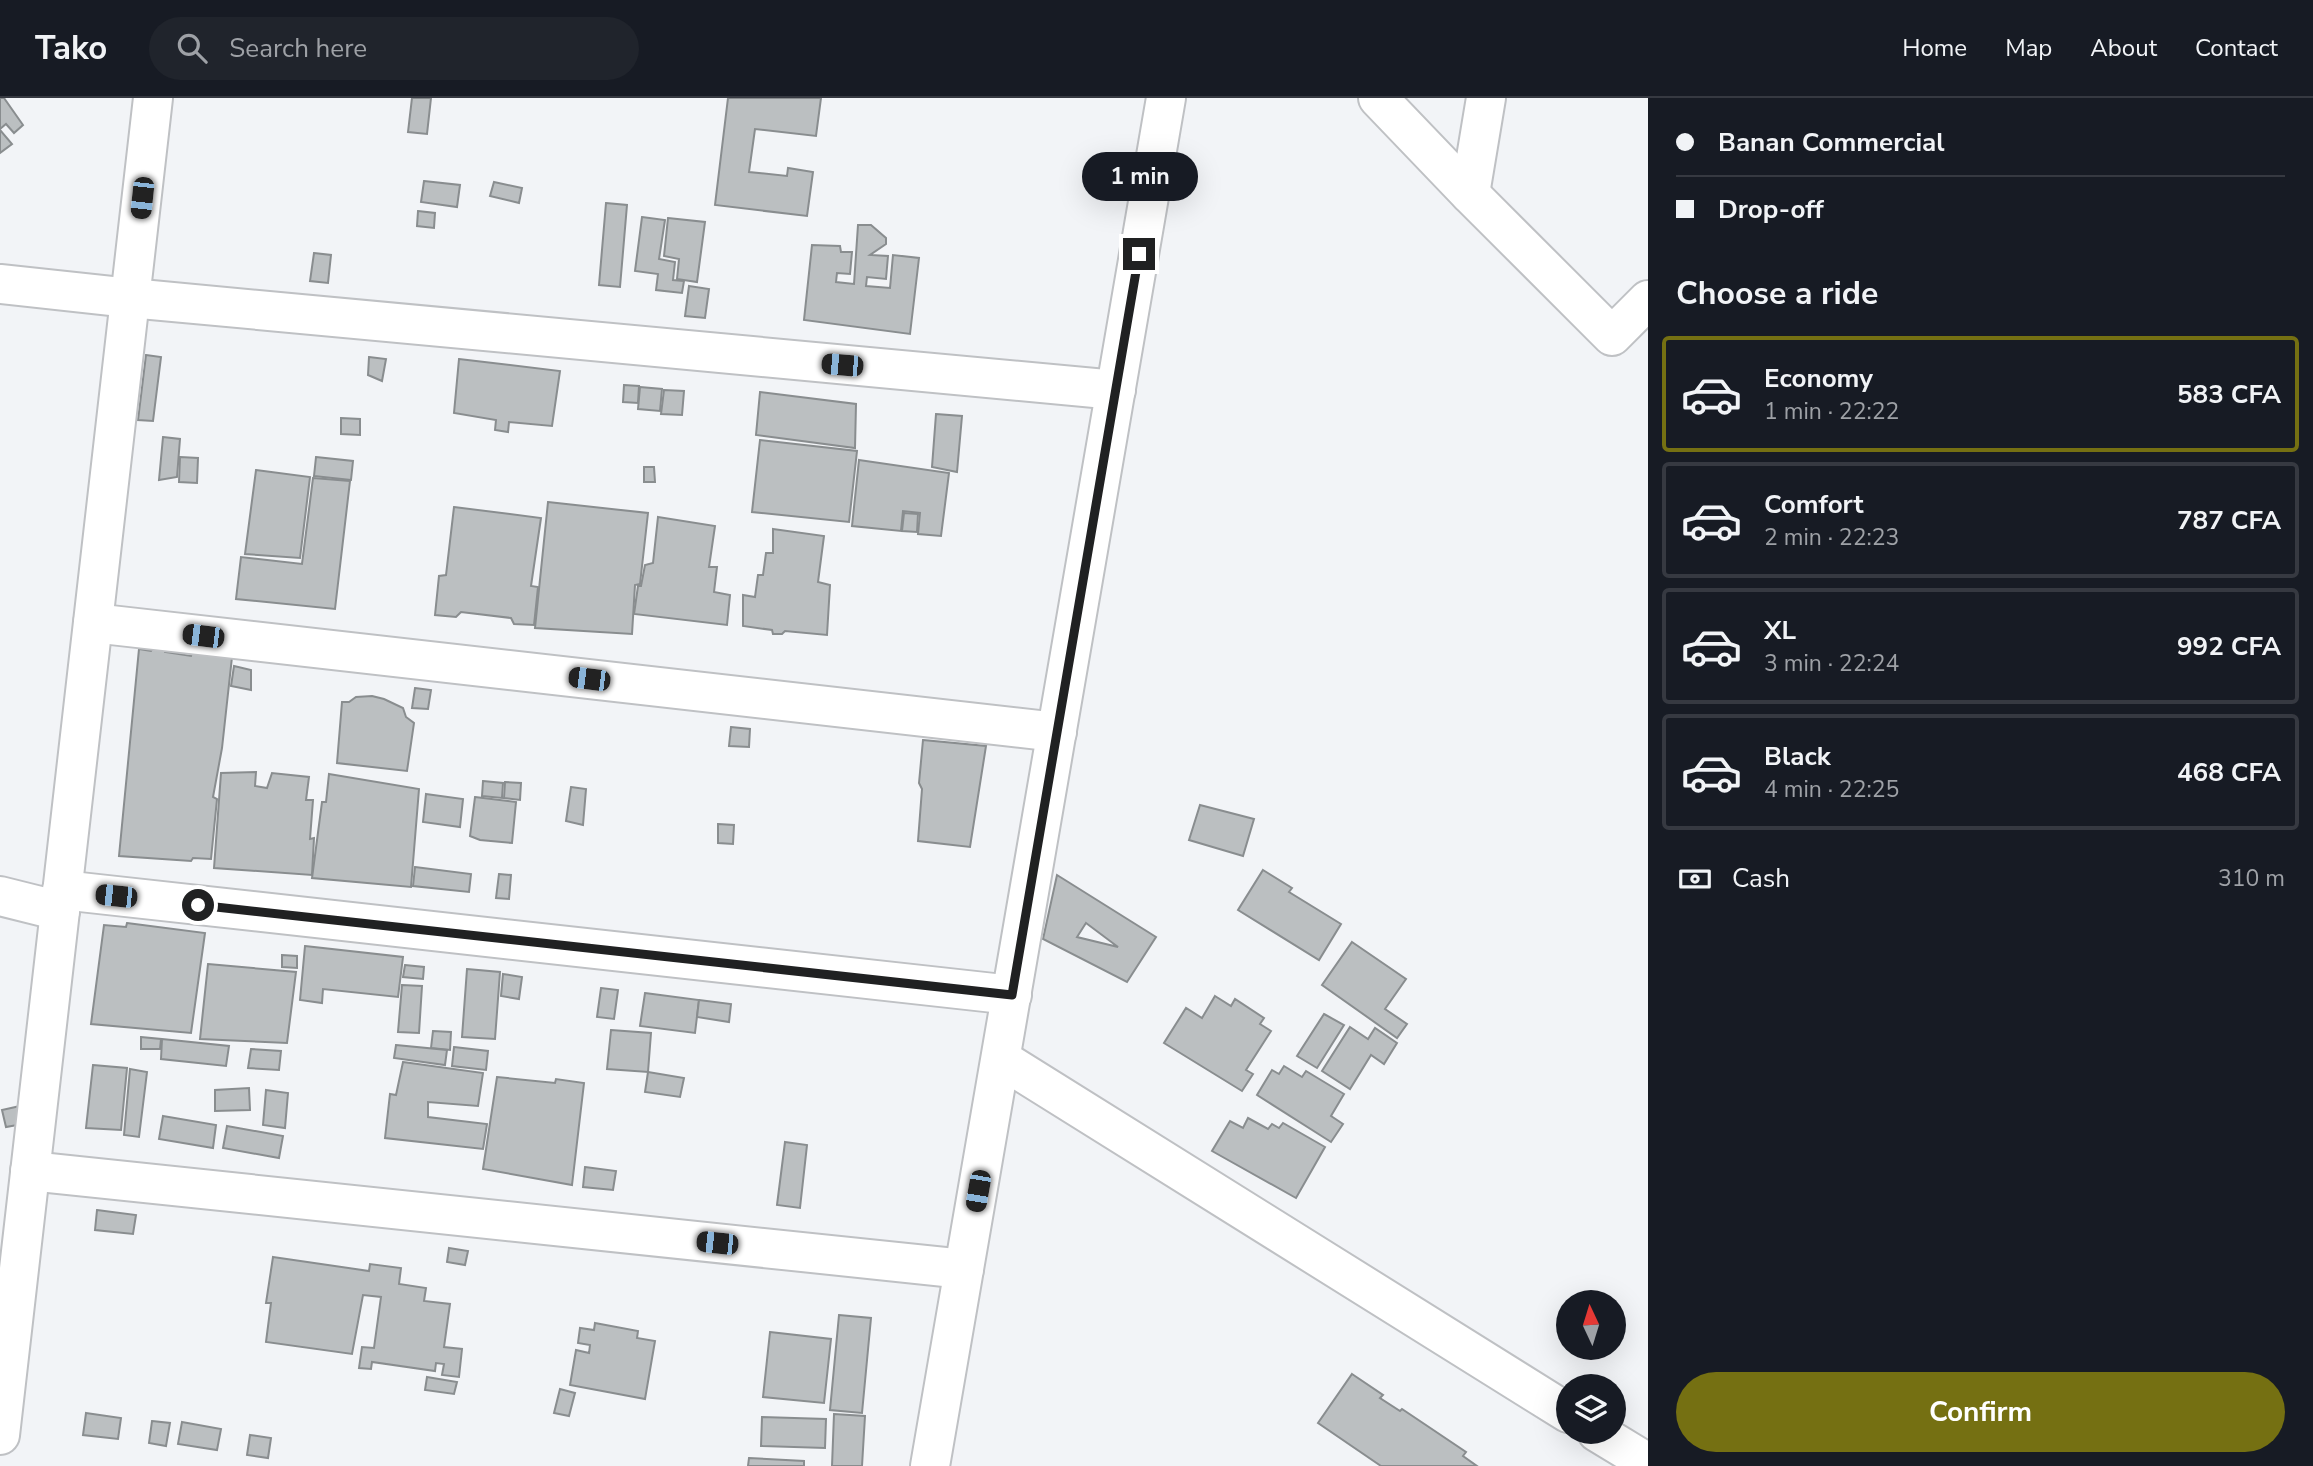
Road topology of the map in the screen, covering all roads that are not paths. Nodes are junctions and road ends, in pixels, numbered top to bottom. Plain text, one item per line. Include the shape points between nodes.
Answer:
1 (153, 98) edge
2 (1166, 98) edge
3 (1378, 98) edge
4 (1486, 98) edge
5 (1470, 194) junction
6 (0, 284) edge
7 (130, 298) junction
8 (1648, 300) edge
9 (1116, 390) junction
10 (93, 623) junction
11 (1057, 732) junction
12 (0, 896) edge
13 (61, 900) junction
14 (1012, 995) junction
15 (1001, 1059) junction
16 (30, 1171) junction
17 (964, 1269) junction
18 (1556, 1406) edge
19 (0, 1434) edge
20 (1617, 1444) edge
21 (1648, 1463) edge
22 (930, 1466) edge

1 - 7 street
2 - 9 street
3 - 5 street
4 - 5 street
5 - 8 street via 1612,336
6 - 7 street
7 - 9 street
7 - 10 street
9 - 11 street
10 - 11 street
10 - 13 street
11 - 14 street
12 - 13 street
13 - 14 street
13 - 16 street
14 - 15 street
15 - 17 street
15 - 18 street
16 - 17 street
16 - 19 street
17 - 22 street
20 - 21 street

